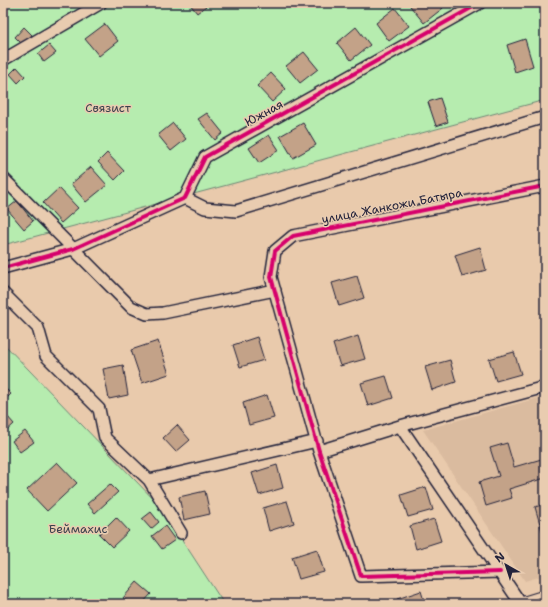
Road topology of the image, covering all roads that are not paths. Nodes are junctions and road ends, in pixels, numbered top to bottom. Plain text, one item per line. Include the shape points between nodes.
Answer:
1 (101, 3) edge
2 (480, 3) edge
3 (3, 60) edge
4 (545, 117) edge
5 (3, 178) edge
6 (545, 186) edge
7 (185, 198) junction
8 (73, 249) junction
9 (3, 268) edge
10 (275, 290) junction
11 (3, 293) edge
12 (545, 387) edge
13 (400, 426) junction
14 (318, 446) junction
15 (149, 480) junction
16 (181, 533) dead end
17 (500, 572) junction
18 (545, 593) edge
19 (520, 603) edge

1 - 3 street
2 - 7 street, Южная via 205,157
4 - 7 street via 236,211 205,208
5 - 8 street
6 - 10 street, улица Жанкожи Батыра via 293,236 275,250 271,277
7 - 8 street
8 - 9 street
8 - 10 street via 131,307 147,314
10 - 14 street
11 - 15 street via 38,328 46,356 99,409 105,438
12 - 13 street
13 - 14 street
13 - 17 street
14 - 15 street
14 - 17 street via 361,576
15 - 16 street
17 - 19 street
18 - 19 lane

